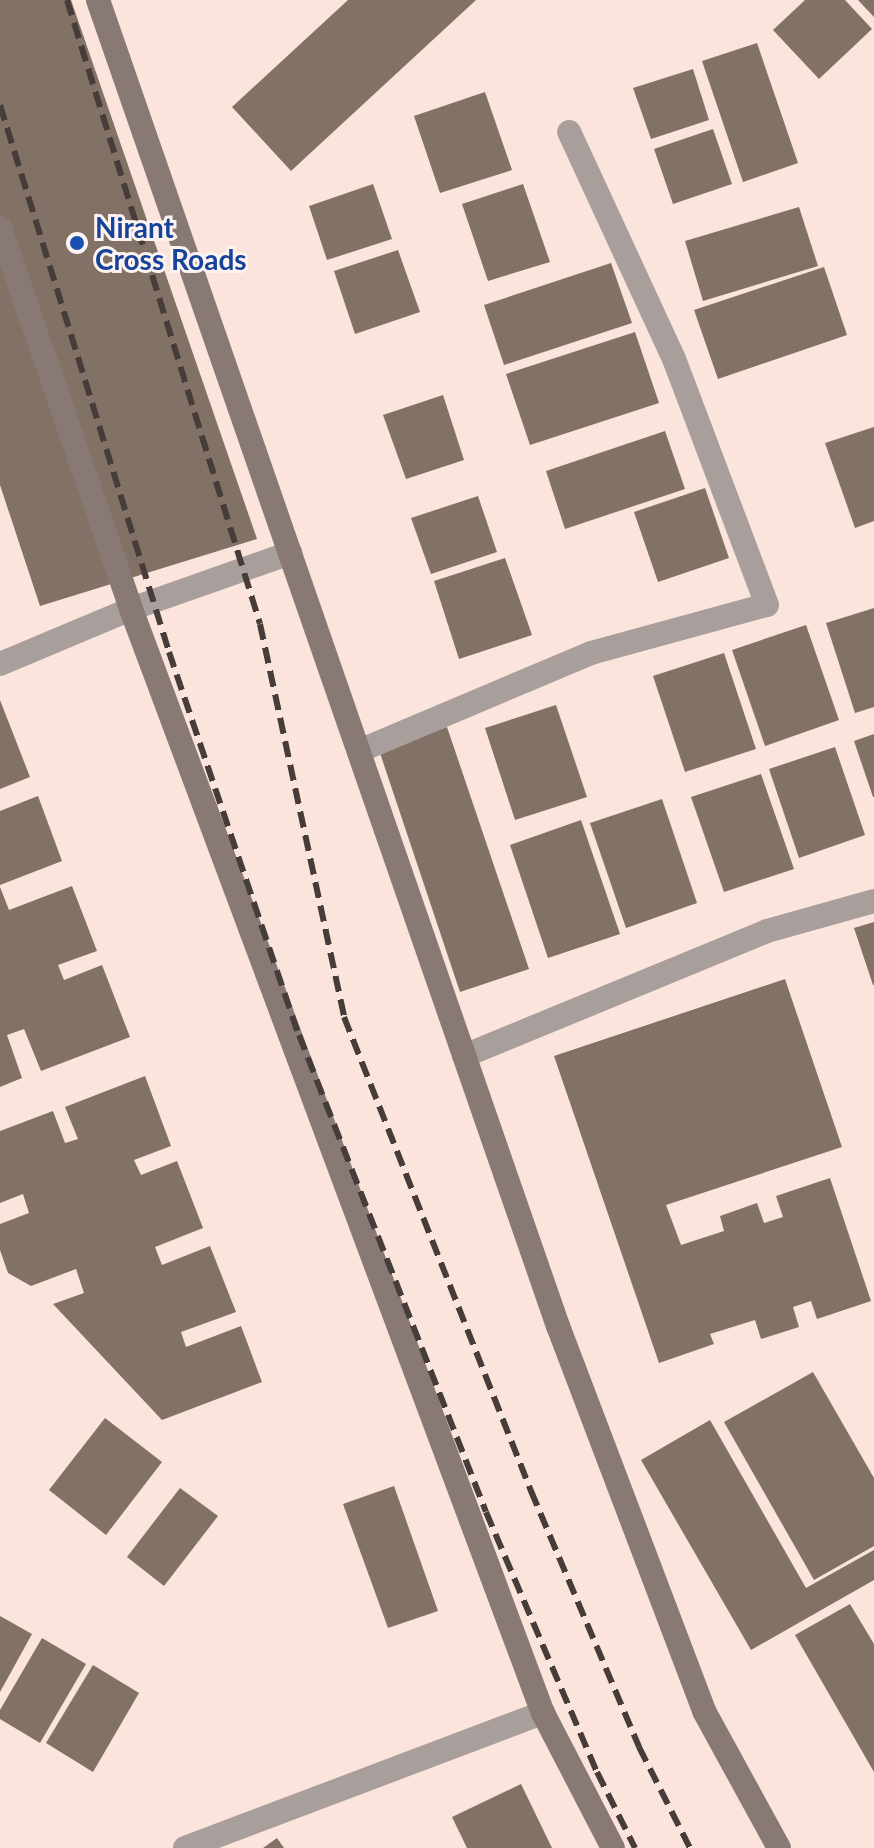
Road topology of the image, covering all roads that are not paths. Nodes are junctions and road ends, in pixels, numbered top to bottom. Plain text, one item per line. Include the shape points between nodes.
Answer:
1 (98, 0) edge
2 (569, 132) dead end
3 (0, 228) edge
4 (290, 553) junction
5 (131, 609) junction
6 (0, 664) edge
7 (359, 751) junction
8 (874, 901) edge
9 (464, 1056) junction
10 (543, 1713) junction
11 (185, 1848) edge
12 (613, 1848) edge
13 (779, 1848) edge

1 - 4 main road
2 - 7 street via 674,359 767,605 591,653
3 - 5 main road
4 - 5 street
4 - 7 main road
5 - 6 street
5 - 10 main road
7 - 9 main road
8 - 9 street via 767,931
9 - 13 main road via 558,1326 704,1711
10 - 11 street
10 - 12 main road

